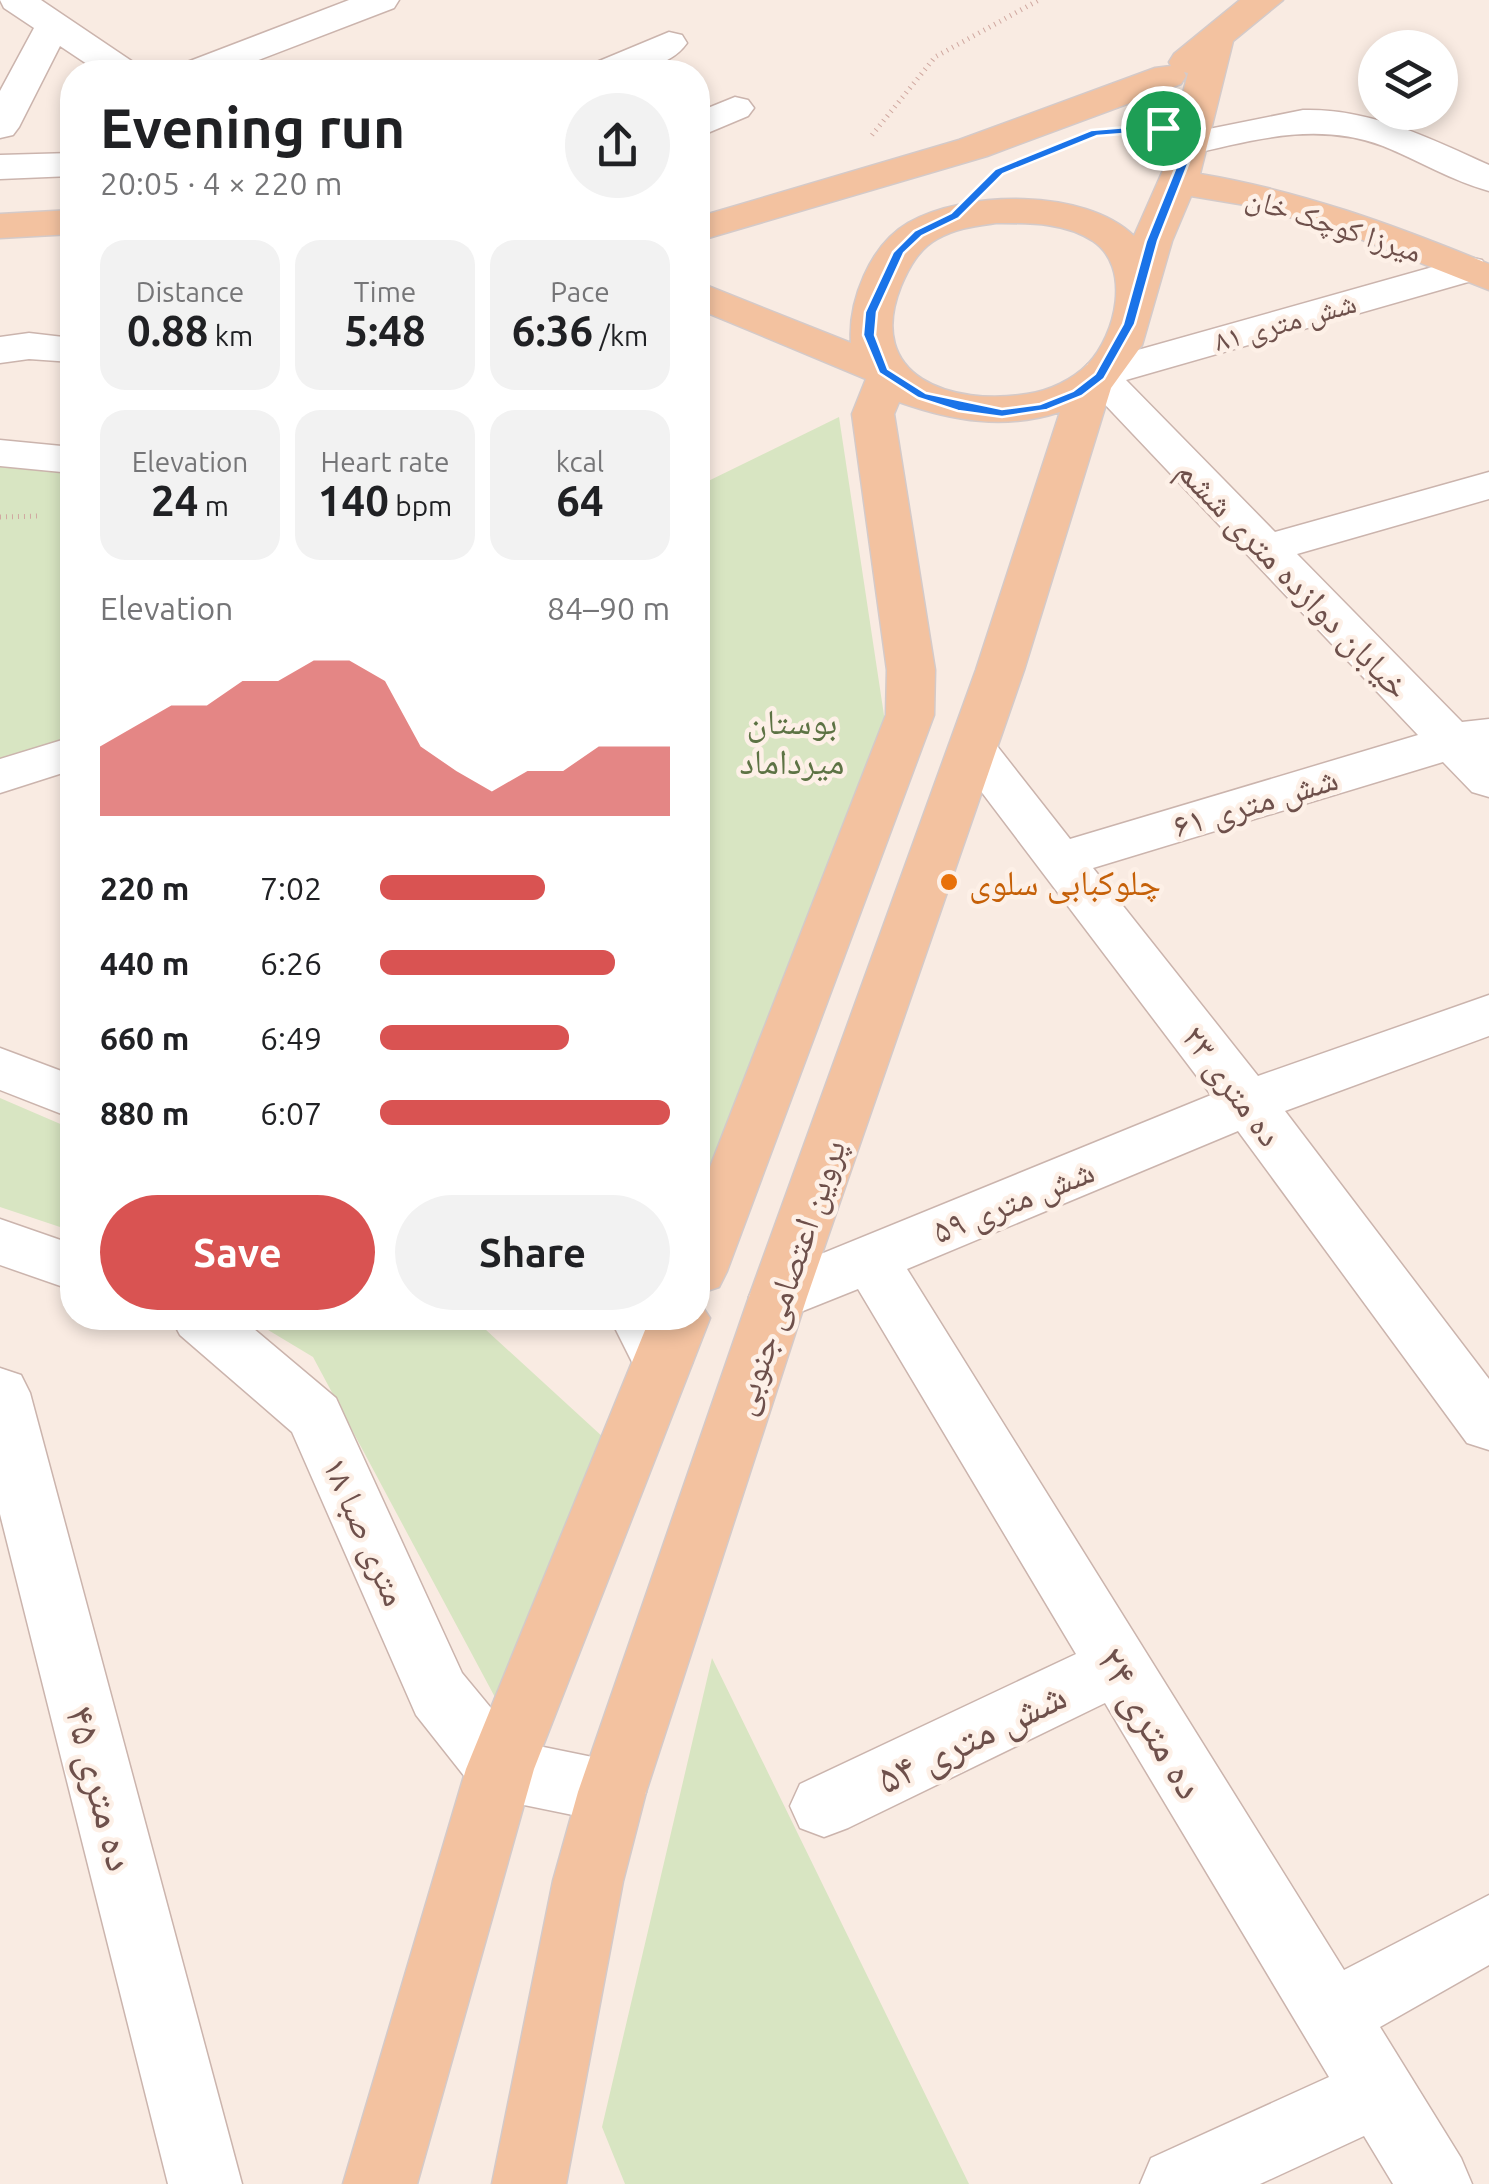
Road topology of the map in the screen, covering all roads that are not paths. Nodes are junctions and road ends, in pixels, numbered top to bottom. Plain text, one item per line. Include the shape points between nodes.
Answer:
1 (17, 0) edge
2 (381, 0) edge
3 (1265, 0) edge
4 (54, 23) junction
5 (1215, 40) junction
6 (669, 43) dead end
7 (106, 60) edge
8 (226, 60) edge
9 (631, 60) edge
10 (1168, 76) junction
11 (735, 108) dead end
12 (710, 120) edge
13 (0, 128) edge
14 (1126, 129) junction
15 (1183, 161) junction
16 (60, 165) edge
17 (0, 166) edge
18 (1489, 179) edge
19 (946, 219) junction
20 (60, 223) edge
21 (0, 226) edge
22 (710, 226) edge
23 (710, 247) edge
24 (1482, 264) edge
25 (1137, 293) junction
26 (710, 299) edge
27 (60, 349) edge
28 (0, 350) edge
29 (886, 373) junction
30 (1098, 377) junction
31 (0, 453) edge
32 (60, 459) edge
33 (1489, 485) edge
34 (1268, 548) junction
35 (1470, 737) edge
36 (972, 748) junction
37 (60, 757) edge
38 (0, 776) edge
39 (1489, 780) edge
40 (1059, 860) junction
41 (1489, 1015) edge
42 (0, 1068) edge
43 (60, 1092) edge
44 (1248, 1103) junction
45 (710, 1240) edge
46 (0, 1242) edge
47 (870, 1259) junction
48 (60, 1263) edge
49 (778, 1297) junction
50 (215, 1330) edge
51 (661, 1333) edge
52 (0, 1393) edge
53 (1480, 1397) edge
54 (1118, 1665) junction
55 (500, 1769) junction
56 (612, 1792) junction
57 (824, 1806) dead end
58 (1489, 1928) edge
59 (1332, 2015) junction
60 (1378, 2092) junction
61 (205, 2184) edge
62 (380, 2184) edge
63 (529, 2184) edge
64 (1177, 2184) edge
65 (1435, 2184) edge

1 - 4 street
2 - 8 street
3 - 5 main road
4 - 7 street
4 - 13 street
5 - 10 main road
5 - 15 main road
6 - 9 street
10 - 14 main road
10 - 22 main road via 974,148
11 - 12 street
14 - 15 main road, میرزا کوچک خان via 1178,132
14 - 19 main road via 999,172
15 - 18 street via 1261,127 1336,121
15 - 24 main road, میرزا کوچک خان via 1256,196
15 - 25 main road
16 - 17 street
19 - 23 main road via 865,223
19 - 25 main road via 989,210 1068,216 1125,248
19 - 29 main road via 898,252 880,285 869,335
20 - 21 main road
24 - 30 street, شش متری ۸۱
25 - 30 main road via 1124,336
26 - 29 main road
27 - 28 street
29 - 30 main road via 922,396 1002,413 1078,394
29 - 45 main road via 873,414 911,670 910,715
30 - 34 street, خیابان دوازده متری ششم
30 - 36 main road, پروین اعتصامی جنوبی
31 - 32 street
33 - 34 street
34 - 35 street, خیابان دوازده متری ششم
35 - 39 street, خیابان دوازده متری ششم
35 - 40 street, شش متری ۶۱
36 - 40 street, ده متری ۲۳
36 - 49 main road, پروین اعتصامی جنوبی
37 - 38 street
40 - 44 street, ده متری ۲۳
41 - 44 street, شش متری ۵۹
42 - 43 street
44 - 47 street, شش متری ۵۹
44 - 53 street, ده متری ۲۳
46 - 48 street
47 - 49 street, شش متری ۵۹
47 - 54 street, ده متری ۲۴
49 - 56 main road, پروین اعتصامی جنوبی
50 - 55 street, متری صبا ۱۸ via 315,1416 438,1694
51 - 55 main road
52 - 61 street, ده متری ۴۵
54 - 57 street, شش متری ۵۴
54 - 59 street, ده متری ۲۴
55 - 56 street
55 - 62 main road
56 - 63 main road, پروین اعتصامی جنوبی via 588,1881
58 - 59 street
59 - 60 street, ده متری ۲۴
60 - 64 street
60 - 65 street, ده متری ۲۴

